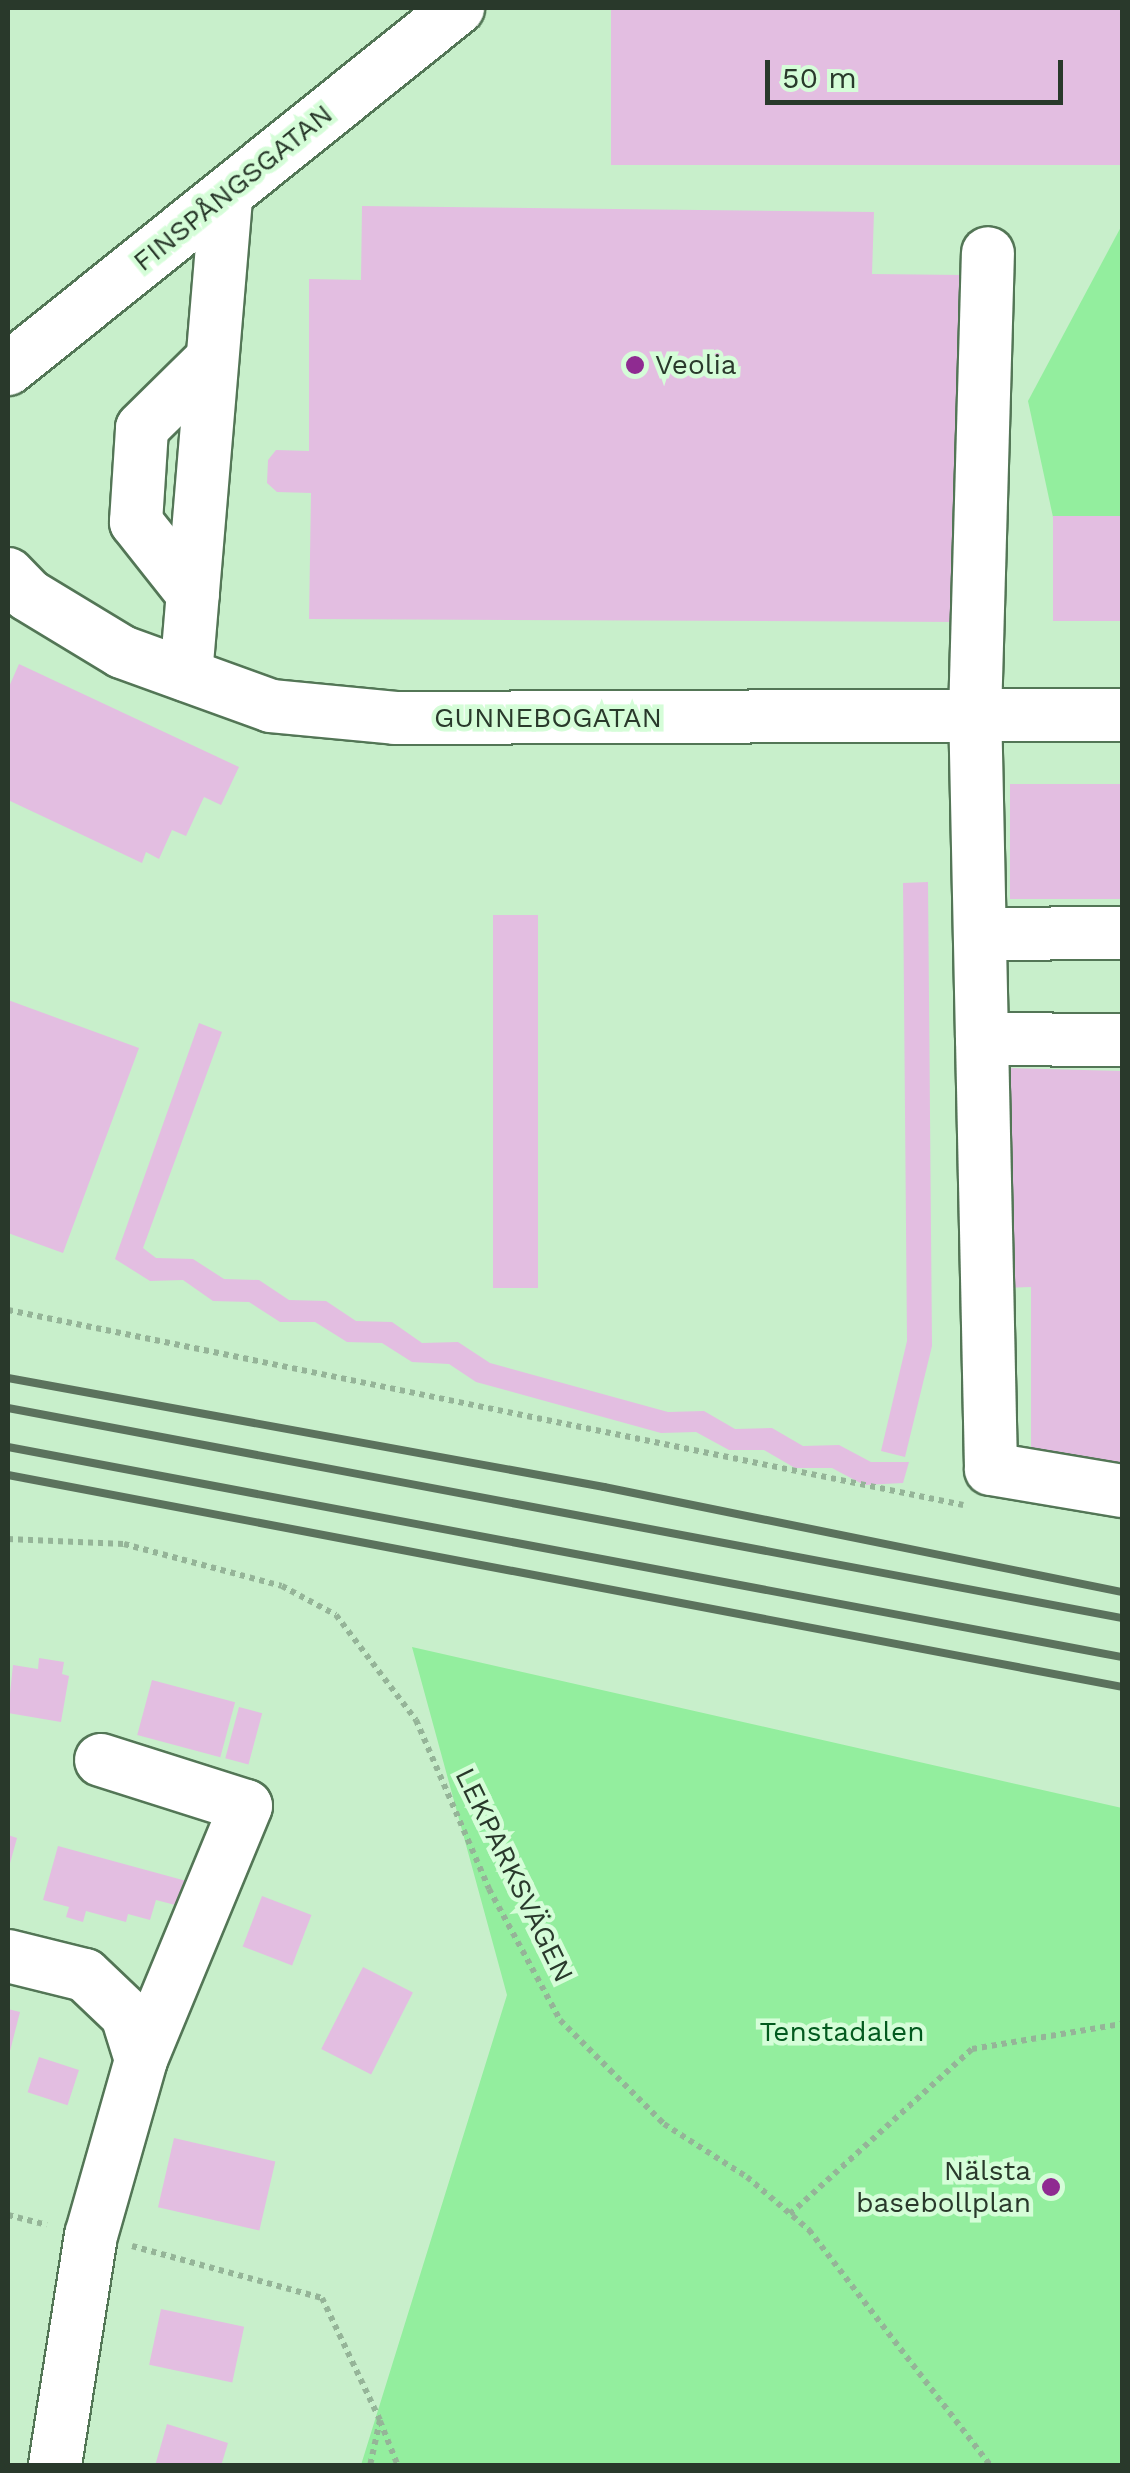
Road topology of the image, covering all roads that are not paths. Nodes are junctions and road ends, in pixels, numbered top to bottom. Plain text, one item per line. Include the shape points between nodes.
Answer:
1 (458, 8) edge
2 (226, 194) junction
3 (988, 253) dead end
4 (8, 369) edge
5 (8, 574) edge
6 (186, 676) junction
7 (1122, 715) edge
8 (976, 716) junction
9 (1122, 933) edge
10 (980, 934) junction
11 (982, 1039) junction
12 (1122, 1040) edge
13 (1122, 1491) edge
14 (101, 1760) dead end
15 (8, 1956) edge
16 (141, 2060) junction
17 (55, 2466) edge

1 - 2 street, FINSPÅNGSGATAN
2 - 4 street, FINSPÅNGSGATAN
2 - 6 street
3 - 8 street
5 - 6 street, GUNNEBOGATAN via 28,595 122,652
6 - 8 street, GUNNEBOGATAN via 270,706 396,718
7 - 8 street, GUNNEBOGATAN
8 - 10 street
9 - 10 street
10 - 11 street
11 - 12 street
11 - 13 street via 991,1469
14 - 16 street via 246,1806
15 - 16 street via 85,1976 127,2015
16 - 17 street via 91,2235

